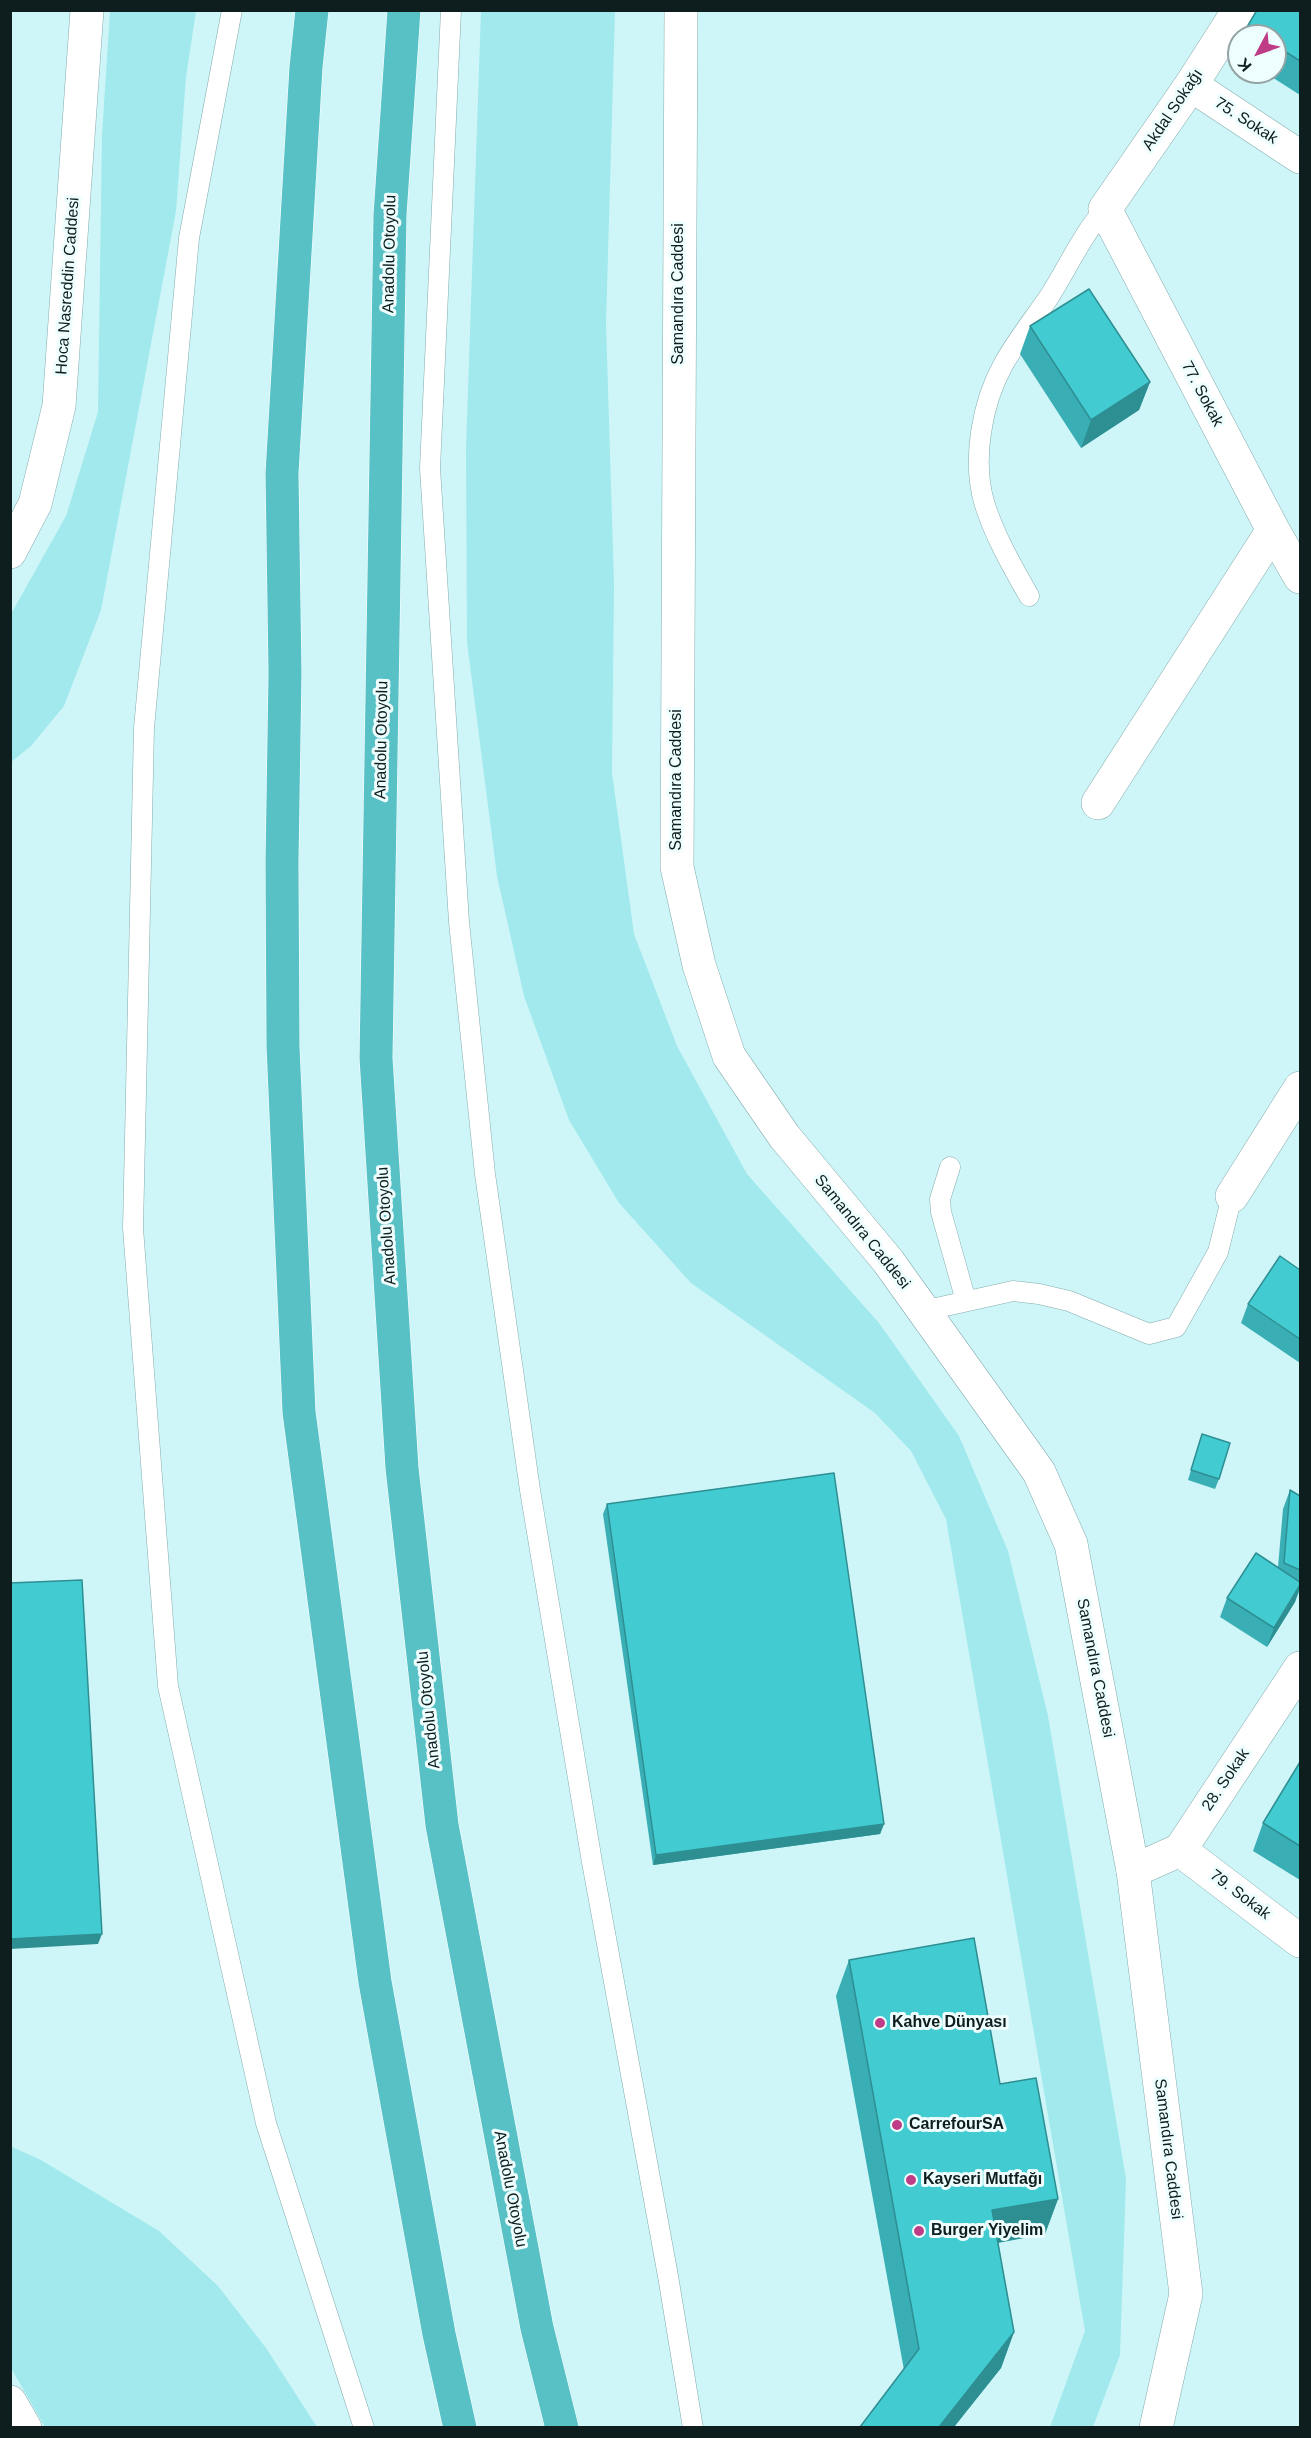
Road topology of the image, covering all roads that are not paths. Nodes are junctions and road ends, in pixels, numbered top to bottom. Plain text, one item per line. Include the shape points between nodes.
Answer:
1 (87, 10) edge
2 (232, 10) edge
3 (312, 10) edge
4 (404, 10) edge
5 (451, 10) edge
6 (681, 10) edge
7 (1239, 10) edge
8 (1191, 85) junction
9 (1300, 157) edge
10 (1105, 209) junction
11 (1273, 530) junction
12 (10, 552) edge
13 (1300, 577) edge
14 (1029, 596) dead end
15 (1098, 803) dead end
16 (1300, 1088) edge
17 (950, 1167) dead end
18 (1232, 1196) joint
19 (966, 1301) junction
20 (923, 1311) junction
21 (1300, 1668) edge
22 (1180, 1850) junction
23 (1133, 1871) junction
24 (1300, 1941) edge
25 (10, 2402) edge
26 (25, 2427) edge
27 (364, 2427) edge
28 (460, 2427) edge
29 (562, 2427) edge
30 (693, 2427) edge
31 (1156, 2427) edge

1 - 12 main road, Hoca Nasreddin Caddesi via 59,406 35,504
2 - 27 lane via 189,238 144,728 133,1228 168,1686 266,2123
3 - 28 highway via 282,473 283,1046 299,1412 375,1982 439,2334
4 - 29 highway, Anadolu Otoyolu via 390,215 376,1058 402,1468 442,1825 537,2328
5 - 30 lane via 430,468 459,922 485,1174 530,1490
6 - 20 main road, Samandıra Caddesi via 676,867 699,965 729,1056 784,1136 888,1261
7 - 8 main road, Akdal Sokağı
8 - 9 main road, 75. Sokak
8 - 10 main road, Akdal Sokağı
10 - 11 main road, 77. Sokak
10 - 14 lane via 1090,225 1003,365 983,421 983,499 1003,550
11 - 13 main road, 77. Sokak
11 - 15 main road
16 - 18 main road
17 - 19 lane via 940,1199 941,1212
18 - 19 lane via 1218,1252 1176,1327 1149,1334 1039,1294 1013,1291
19 - 20 lane
20 - 23 main road, Samandıra Caddesi via 1039,1472 1071,1544
21 - 22 main road, 28. Sokak
22 - 23 main road
22 - 24 main road, 79. Sokak
23 - 31 main road, Samandıra Caddesi via 1186,2294
25 - 26 main road

